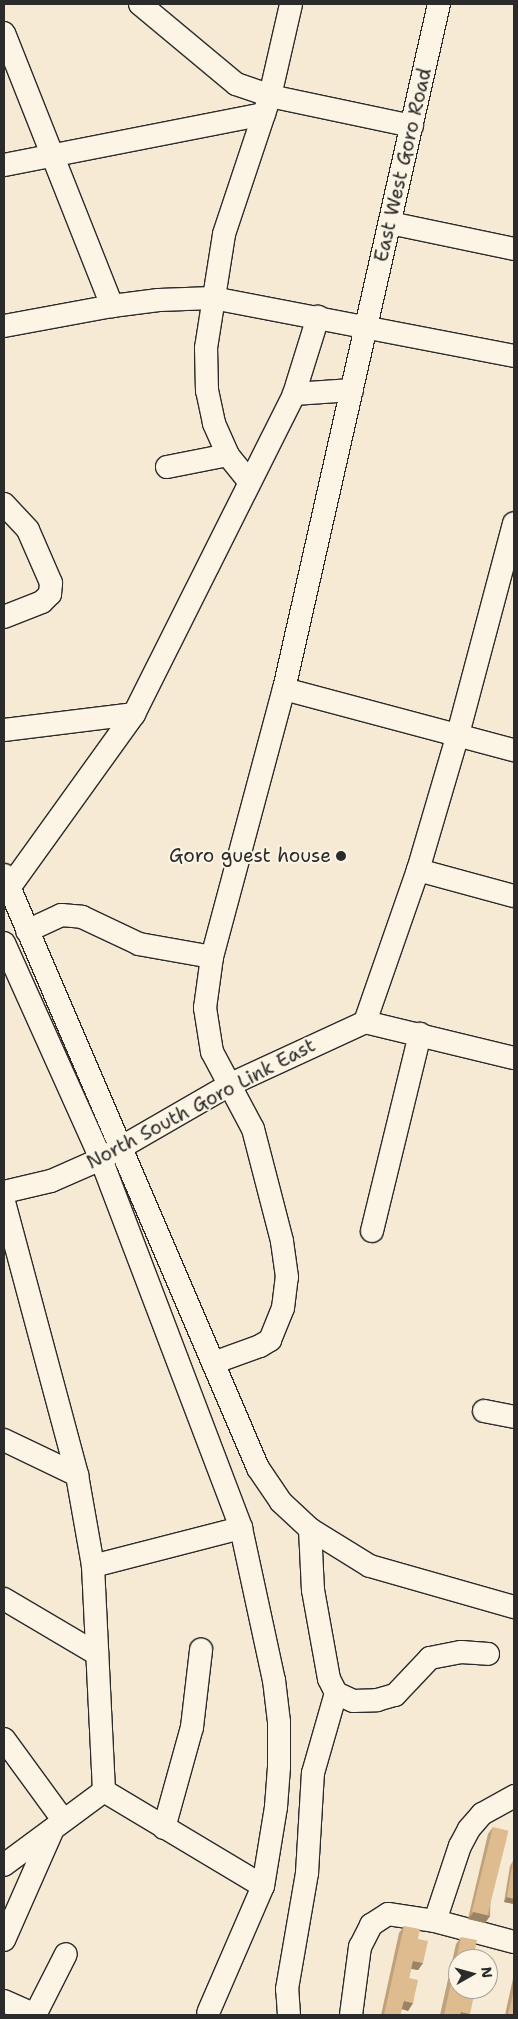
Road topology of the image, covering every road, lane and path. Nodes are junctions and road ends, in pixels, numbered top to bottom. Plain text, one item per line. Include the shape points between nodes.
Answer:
1 (140, 4) edge
2 (291, 4) edge
3 (439, 4) edge
4 (4, 33) edge
5 (267, 105) junction
6 (412, 126) junction
7 (54, 154) junction
8 (4, 165) edge
9 (390, 224) junction
10 (514, 249) edge
11 (213, 298) junction
12 (112, 306) junction
13 (318, 317) junction
14 (4, 326) edge
15 (367, 326) junction
16 (514, 356) edge
17 (352, 390) junction
18 (294, 394) junction
19 (228, 455) junction
20 (167, 467) dead end
21 (248, 480) junction
22 (4, 504) edge
23 (514, 523) edge
24 (505, 595) edge
25 (4, 617) edge
26 (284, 688) junction
27 (134, 714) junction
28 (4, 730) edge
29 (458, 734) junction
30 (514, 750) edge
31 (418, 870) junction
32 (6, 881) edge
33 (514, 896) edge
34 (27, 930) junction
35 (4, 943) edge
36 (212, 957) junction
37 (365, 1022) junction
38 (420, 1034) junction
39 (514, 1058) edge
40 (232, 1084) junction
41 (119, 1146) junction
42 (101, 1159) junction
43 (4, 1192) edge
44 (4, 1202) edge
45 (372, 1231) dead end
46 (213, 1363) junction
47 (484, 1411) dead end
48 (514, 1417) edge
49 (4, 1440) edge
50 (76, 1475) junction
51 (241, 1528) junction
52 (310, 1529) junction
53 (94, 1566) junction
54 (4, 1599) edge
55 (514, 1607) edge
56 (201, 1650) dead end
57 (98, 1654) junction
58 (488, 1654) dead end
59 (336, 1693) junction
60 (4, 1739) edge
61 (104, 1791) junction
62 (514, 1796) edge
63 (58, 1824) junction
64 (164, 1828) junction
65 (4, 1865) edge
66 (263, 1886) junction
67 (435, 1921) junction
68 (4, 1940) edge
69 (514, 1942) edge
70 (66, 1954) dead end
71 (4, 2001) edge
72 (208, 2013) dead end
73 (35, 2015) edge
74 (289, 2015) edge
75 (351, 2015) edge

1 - 5 street via 236,84
2 - 5 street
3 - 6 street, East West Goro Road
4 - 7 street
5 - 6 street
5 - 7 street
5 - 11 street via 224,234
6 - 9 street, East West Goro Road
7 - 8 street
7 - 12 street
9 - 10 street
9 - 15 street, East West Goro Road
11 - 12 street
11 - 13 street
11 - 19 street via 206,348 207,391 214,423
12 - 14 street
13 - 15 street
13 - 18 street
15 - 16 street
15 - 17 street, East West Goro Road
17 - 18 street
17 - 26 street, East West Goro Road
18 - 21 street
19 - 20 street
19 - 21 street
21 - 27 street
22 - 25 street via 28,530 51,583 50,594 42,602
23 - 24 street
24 - 29 street
26 - 29 street
26 - 36 street, East West Goro Road
27 - 28 street
27 - 32 street
29 - 30 street
29 - 31 street
31 - 33 street
31 - 37 street
32 - 34 street
34 - 36 street via 61,915 82,917 139,944
34 - 41 street
35 - 42 street
36 - 40 street, East West Goro Road via 205,1008 208,1036 218,1067
37 - 38 street
37 - 40 street, North South Goro Link East
38 - 39 street
38 - 45 street
40 - 41 street, North South Goro Link East
40 - 46 street, East West Goro Road via 253,1129 282,1241 287,1277 283,1308 270,1340
41 - 42 street, North South Goro Link East
41 - 46 street
42 - 43 street, North South Goro Link East via 51,1181
42 - 51 street
44 - 50 street
46 - 52 street via 258,1468 280,1502
47 - 48 street
49 - 50 street
50 - 53 street
51 - 53 street
51 - 66 street via 274,1680 279,1722 276,1807
52 - 55 street via 370,1566
52 - 59 street via 315,1599 330,1679
53 - 57 street
54 - 57 street
56 - 64 street via 192,1728
57 - 61 street
58 - 59 street via 461,1652 434,1656 395,1695 377,1700 352,1701
59 - 74 street via 313,1773 307,1873 287,1989
60 - 63 street
61 - 63 street
61 - 64 street
62 - 67 street via 482,1814 470,1829 460,1846
63 - 65 street
63 - 68 street
64 - 66 street
66 - 72 street
67 - 69 street
67 - 75 street via 388,1914 371,1925 360,1947
70 - 73 street
71 - 73 street

